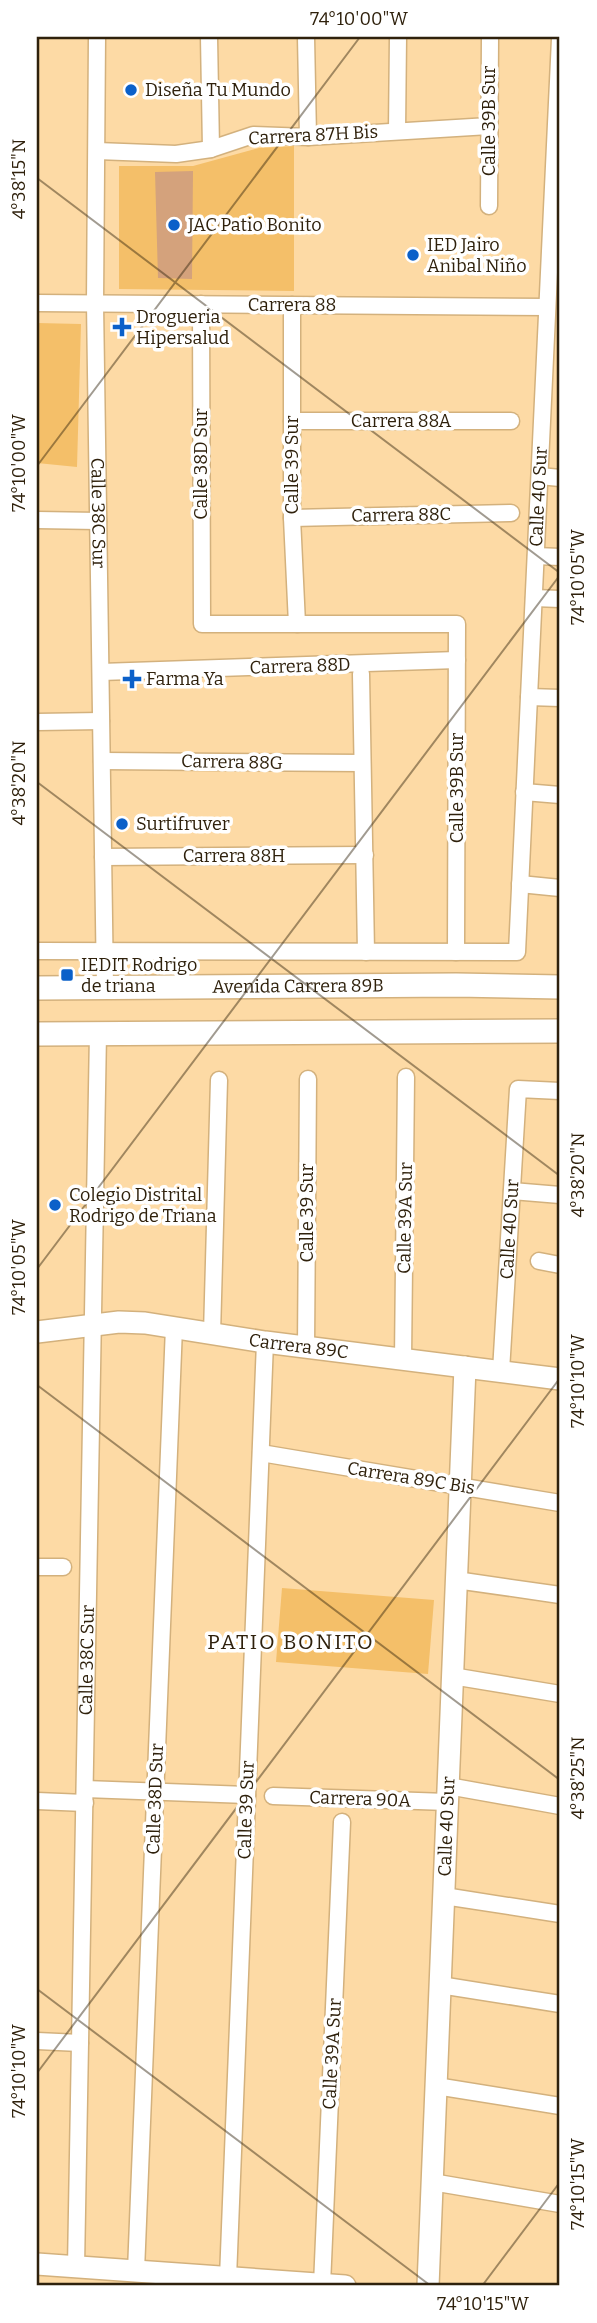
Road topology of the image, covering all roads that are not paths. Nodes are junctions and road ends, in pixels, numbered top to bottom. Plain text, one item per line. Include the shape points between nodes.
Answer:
1 (97, 37) edge
2 (209, 37) edge
3 (306, 37) edge
4 (398, 37) edge
5 (490, 37) edge
6 (560, 39) edge
7 (559, 84) edge
8 (489, 126) junction
9 (397, 131) junction
10 (308, 137) junction
11 (211, 149) junction
12 (97, 151) junction
13 (557, 190) edge
14 (489, 206) dead end
15 (552, 299) edge
16 (37, 303) edge
17 (95, 303) junction
18 (201, 304) junction
19 (292, 305) junction
20 (552, 391) edge
21 (292, 421) junction
22 (511, 421) dead end
23 (540, 476) junction
24 (560, 478) edge
25 (510, 513) dead end
26 (292, 518) junction
27 (37, 520) edge
28 (99, 521) junction
29 (536, 556) junction
30 (560, 557) edge
31 (534, 598) junction
32 (560, 599) edge
33 (297, 624) junction
34 (457, 660) junction
35 (101, 672) junction
36 (361, 674) dead end
37 (529, 697) junction
38 (560, 698) edge
39 (101, 720) junction
40 (37, 722) edge
41 (102, 761) junction
42 (362, 763) junction
43 (524, 792) junction
44 (560, 795) edge
45 (365, 855) junction
46 (103, 857) junction
47 (520, 884) junction
48 (560, 888) edge
49 (37, 951) edge
50 (105, 951) junction
51 (366, 951) junction
52 (456, 952) junction
53 (560, 987) edge
54 (37, 988) edge
55 (105, 988) junction
56 (560, 1031) edge
57 (98, 1033) junction
58 (37, 1034) edge
59 (406, 1077) dead end
60 (308, 1079) dead end
61 (219, 1080) dead end
62 (560, 1091) edge
63 (512, 1191) junction
64 (560, 1195) edge
65 (539, 1261) dead end
66 (560, 1265) edge
67 (93, 1326) junction
68 (174, 1327) junction
69 (37, 1332) edge
70 (212, 1334) junction
71 (265, 1342) junction
72 (306, 1348) junction
73 (403, 1360) junction
74 (464, 1367) junction
75 (501, 1371) junction
76 (560, 1378) edge
77 (261, 1453) junction
78 (460, 1486) junction
79 (560, 1503) edge
80 (37, 1567) edge
81 (63, 1567) dead end
82 (456, 1580) junction
83 (560, 1595) edge
84 (452, 1676) junction
85 (560, 1693) edge
86 (155, 1792) junction
87 (448, 1794) junction
88 (247, 1795) junction
89 (85, 1796) junction
90 (273, 1796) dead end
91 (37, 1801) edge
92 (560, 1806) edge
93 (342, 1822) dead end
94 (444, 1896) junction
95 (560, 1914) edge
96 (440, 1985) junction
97 (560, 2004) edge
98 (37, 2042) edge
99 (80, 2043) junction
100 (436, 2086) junction
101 (560, 2106) edge
102 (432, 2182) junction
103 (560, 2204) edge
104 (37, 2264) edge
105 (136, 2271) junction
106 (76, 2277) edge
107 (228, 2278) junction
108 (322, 2285) edge
109 (345, 2286) edge
110 (428, 2286) edge

1 - 12 street, Calle 38C Sur
2 - 11 street
3 - 10 street
4 - 9 street
5 - 8 street, Calle 39B Sur
6 - 7 street, Calle 40 Sur
7 - 13 street, Calle 40 Sur
8 - 9 street, Carrera 87H Bis
8 - 14 street, Calle 39B Sur
9 - 10 street, Carrera 87H Bis
10 - 11 street, Carrera 87H Bis via 253,135
11 - 12 street, Carrera 87H Bis via 176,154
12 - 17 street, Calle 38C Sur
13 - 15 street, Calle 40 Sur
15 - 19 street, Carrera 88
15 - 20 street, Calle 40 Sur
16 - 17 street, Carrera 88
17 - 18 street, Carrera 88
17 - 28 street, Calle 38C Sur
18 - 19 street, Carrera 88
18 - 33 street, Calle 38D Sur via 202,624
19 - 21 street, Calle 39 Sur
20 - 23 street, Calle 40 Sur
21 - 22 street, Carrera 88A
21 - 26 street, Calle 39 Sur
23 - 24 street
23 - 29 street, Calle 40 Sur
25 - 26 street, Carrera 88C
26 - 33 street, Calle 39 Sur
27 - 28 street
28 - 35 street, Calle 38C Sur
29 - 30 street
29 - 31 street, Calle 40 Sur
31 - 32 street
31 - 37 street, Calle 40 Sur
33 - 34 street, Calle 39B Sur via 457,624
34 - 35 street, Carrera 88D
34 - 52 street, Calle 39B Sur
35 - 39 street, Calle 38C Sur
36 - 42 street
37 - 38 street
37 - 43 street, Calle 40 Sur
39 - 40 street
39 - 41 street, Calle 38C Sur
41 - 42 street, Carrera 88G
41 - 46 street, Calle 38C Sur
42 - 45 street
43 - 44 street
43 - 47 street, Calle 40 Sur
45 - 46 street, Carrera 88H
45 - 51 street
46 - 50 street, Calle 38C Sur
47 - 48 street
47 - 52 street, Calle 40 Sur via 517,952
49 - 50 street
50 - 51 street
50 - 55 street, Calle 38C Sur
51 - 52 street
53 - 55 main road, Avenida Carrera 89B
54 - 55 main road, Avenida Carrera 89B
56 - 57 main road
57 - 58 main road
57 - 67 street, Calle 38C Sur
59 - 73 street, Calle 39A Sur
60 - 72 street, Calle 39 Sur
61 - 70 street
62 - 63 street, Calle 40 Sur via 518,1089
63 - 64 street
63 - 75 street, Calle 40 Sur
65 - 66 street
67 - 68 street, Carrera 89C via 132,1322
67 - 69 street, Carrera 89C
67 - 89 street, Calle 38C Sur
68 - 70 street, Carrera 89C
68 - 86 street, Calle 38D Sur
70 - 71 street, Carrera 89C
71 - 72 street, Carrera 89C
71 - 77 street, Calle 39 Sur
72 - 73 street, Carrera 89C
73 - 74 street, Carrera 89C
74 - 75 street, Carrera 89C
74 - 78 street, Calle 40 Sur
75 - 76 street, Carrera 89C
77 - 78 street, Carrera 89C Bis
77 - 88 street, Calle 39 Sur
78 - 79 street, Carrera 89C Bis
78 - 82 street, Calle 40 Sur
80 - 81 street
82 - 83 street
82 - 84 street, Calle 40 Sur
84 - 85 street
84 - 87 street, Calle 40 Sur
86 - 88 street
86 - 89 street
86 - 105 street, Calle 38D Sur
87 - 90 street, Carrera 90A
87 - 92 street, Carrera 90A
87 - 94 street, Calle 40 Sur
88 - 107 street, Calle 39 Sur
89 - 91 street
89 - 99 street, Calle 38C Sur
93 - 108 street, Calle 39A Sur
94 - 95 street
94 - 96 street, Calle 40 Sur
96 - 97 street
96 - 100 street, Calle 40 Sur
98 - 99 street
99 - 106 street, Calle 38C Sur
100 - 101 street
100 - 102 street, Calle 40 Sur
102 - 103 street
102 - 110 street, Calle 40 Sur
104 - 106 street
105 - 106 street
105 - 107 street
107 - 108 street
108 - 109 street

